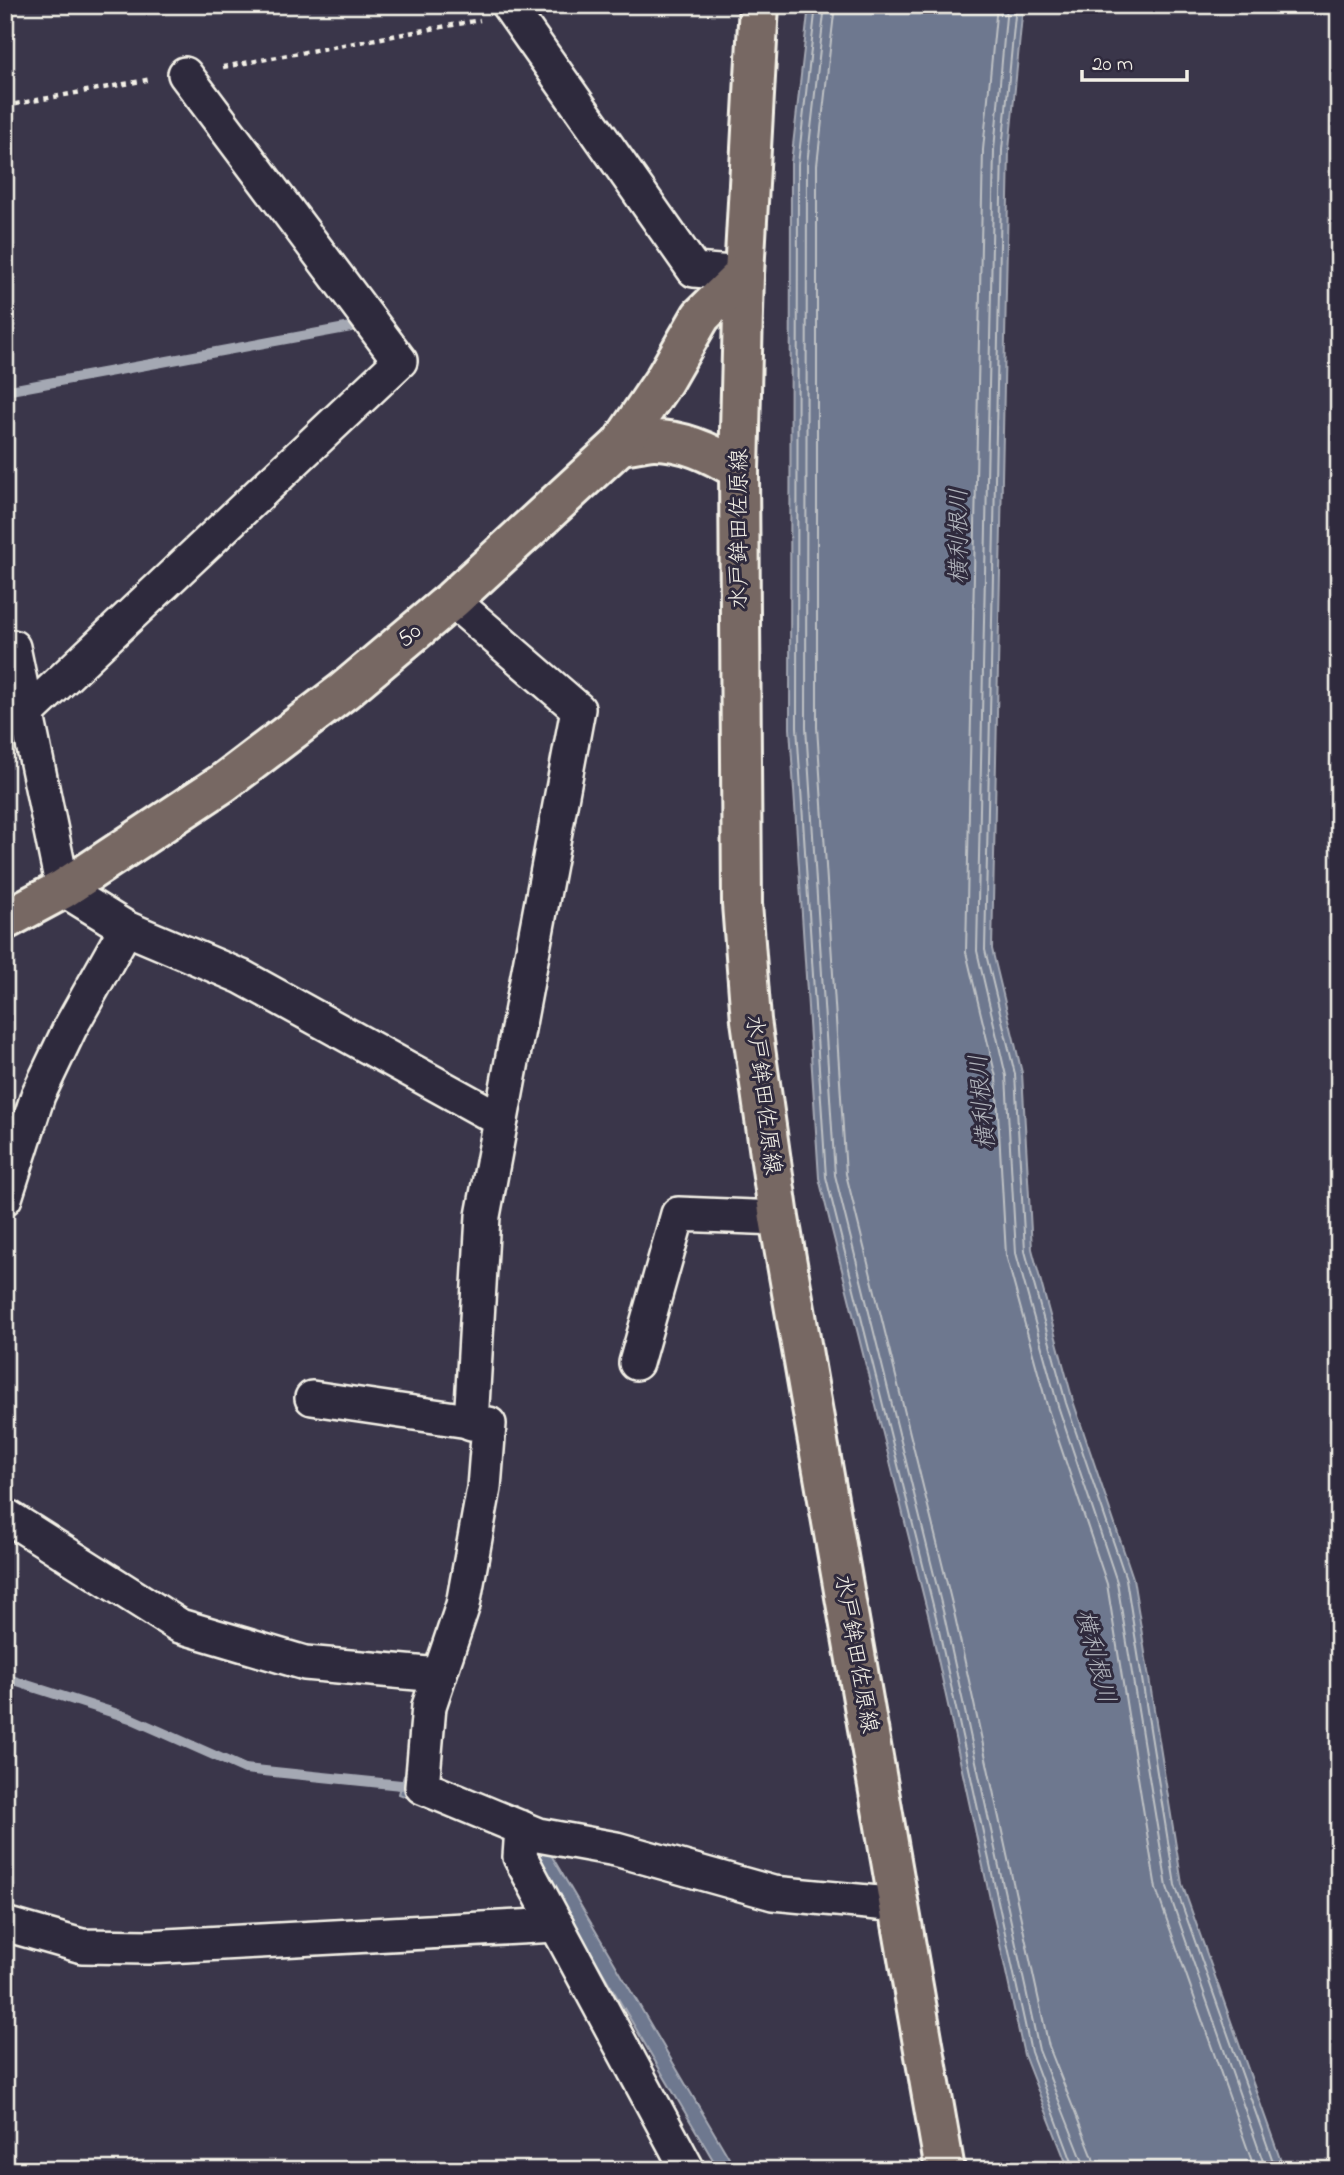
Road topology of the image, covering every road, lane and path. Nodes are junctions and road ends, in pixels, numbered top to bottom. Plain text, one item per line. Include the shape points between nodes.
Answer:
1 (759, 5) edge
2 (511, 10) edge
3 (185, 74) junction
4 (5, 106) edge
5 (744, 274) junction
6 (620, 445) junction
7 (739, 470) junction
8 (452, 600) junction
9 (5, 649) edge
10 (15, 720) edge
11 (63, 889) junction
12 (5, 920) edge
13 (126, 928) junction
14 (501, 1120) junction
15 (5, 1198) edge
16 (779, 1218) junction
17 (636, 1363) dead end
18 (312, 1398) dead end
19 (471, 1423) junction
20 (5, 1515) edge
21 (439, 1675) junction
22 (522, 1828) junction
23 (899, 1905) junction
24 (5, 1924) edge
25 (557, 1925) junction
26 (688, 2170) edge
27 (945, 2170) edge

1 - 5 main road, 水戸鉾田佐原線
2 - 3 path
2 - 5 street via 694,270
3 - 4 path
3 - 10 street via 400,361
5 - 6 main road, 50 via 701,316
5 - 7 main road, 水戸鉾田佐原線
6 - 7 main road via 654,440 683,445 715,454
6 - 8 main road, 50
7 - 16 main road, 水戸鉾田佐原線 via 742,904 751,1020
8 - 11 main road, 50 via 344,691 223,783
8 - 14 street via 578,709
9 - 10 street via 13,647
10 - 11 street
11 - 12 main road, 50
11 - 13 street
13 - 14 street via 242,977
13 - 15 street via 38,1095
14 - 19 street via 483,1216
16 - 17 street via 678,1214
16 - 23 main road, 水戸鉾田佐原線
18 - 19 street
19 - 21 street via 489,1424 484,1488 463,1605
20 - 21 street via 180,1626 305,1663
21 - 22 street via 429,1706 422,1787
22 - 23 street via 773,1893
22 - 25 street via 520,1857
23 - 27 main road, 水戸鉾田佐原線
24 - 25 street via 82,1947
25 - 26 street

